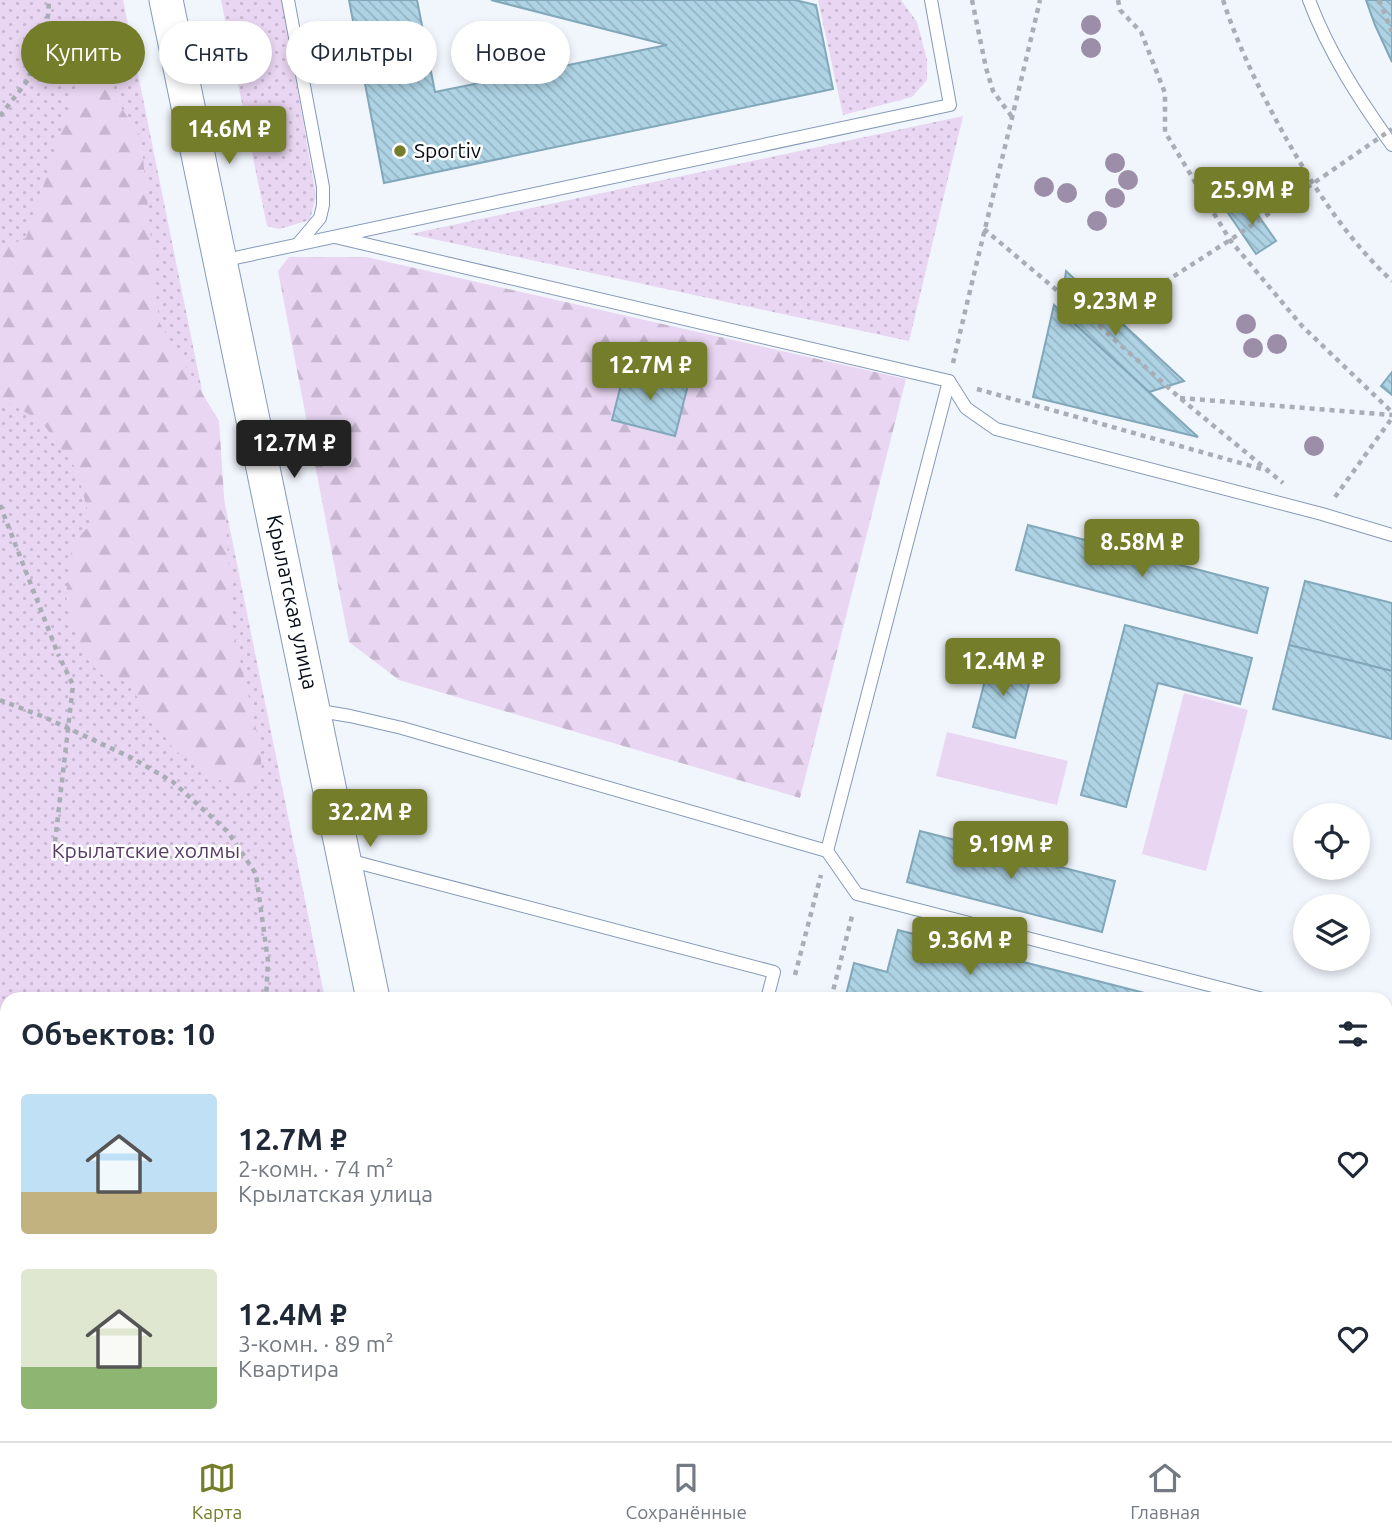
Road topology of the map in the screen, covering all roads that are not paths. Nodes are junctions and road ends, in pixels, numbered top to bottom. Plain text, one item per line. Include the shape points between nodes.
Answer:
1 (166, 0) edge
2 (288, 0) edge
3 (931, 0) edge
4 (1309, 0) edge
5 (1392, 145) edge
6 (335, 237) junction
7 (298, 244) junction
8 (220, 261) junction
9 (949, 381) junction
10 (1392, 535) edge
11 (314, 710) junction
12 (827, 850) junction
13 (344, 859) junction
14 (372, 992) edge
15 (769, 992) edge
16 (1236, 992) edge

1 - 8 main road, Крылатская улица
2 - 7 lane via 323,187 320,218
3 - 6 lane via 950,105
4 - 5 lane via 1339,63
6 - 7 lane
6 - 9 lane
7 - 8 lane
8 - 11 main road, Крылатская улица
9 - 10 lane via 966,408 996,429
9 - 12 lane
11 - 12 lane via 402,728
11 - 13 main road, Крылатская улица
12 - 16 lane via 857,894
13 - 14 main road, Крылатская улица
13 - 15 lane via 774,972

